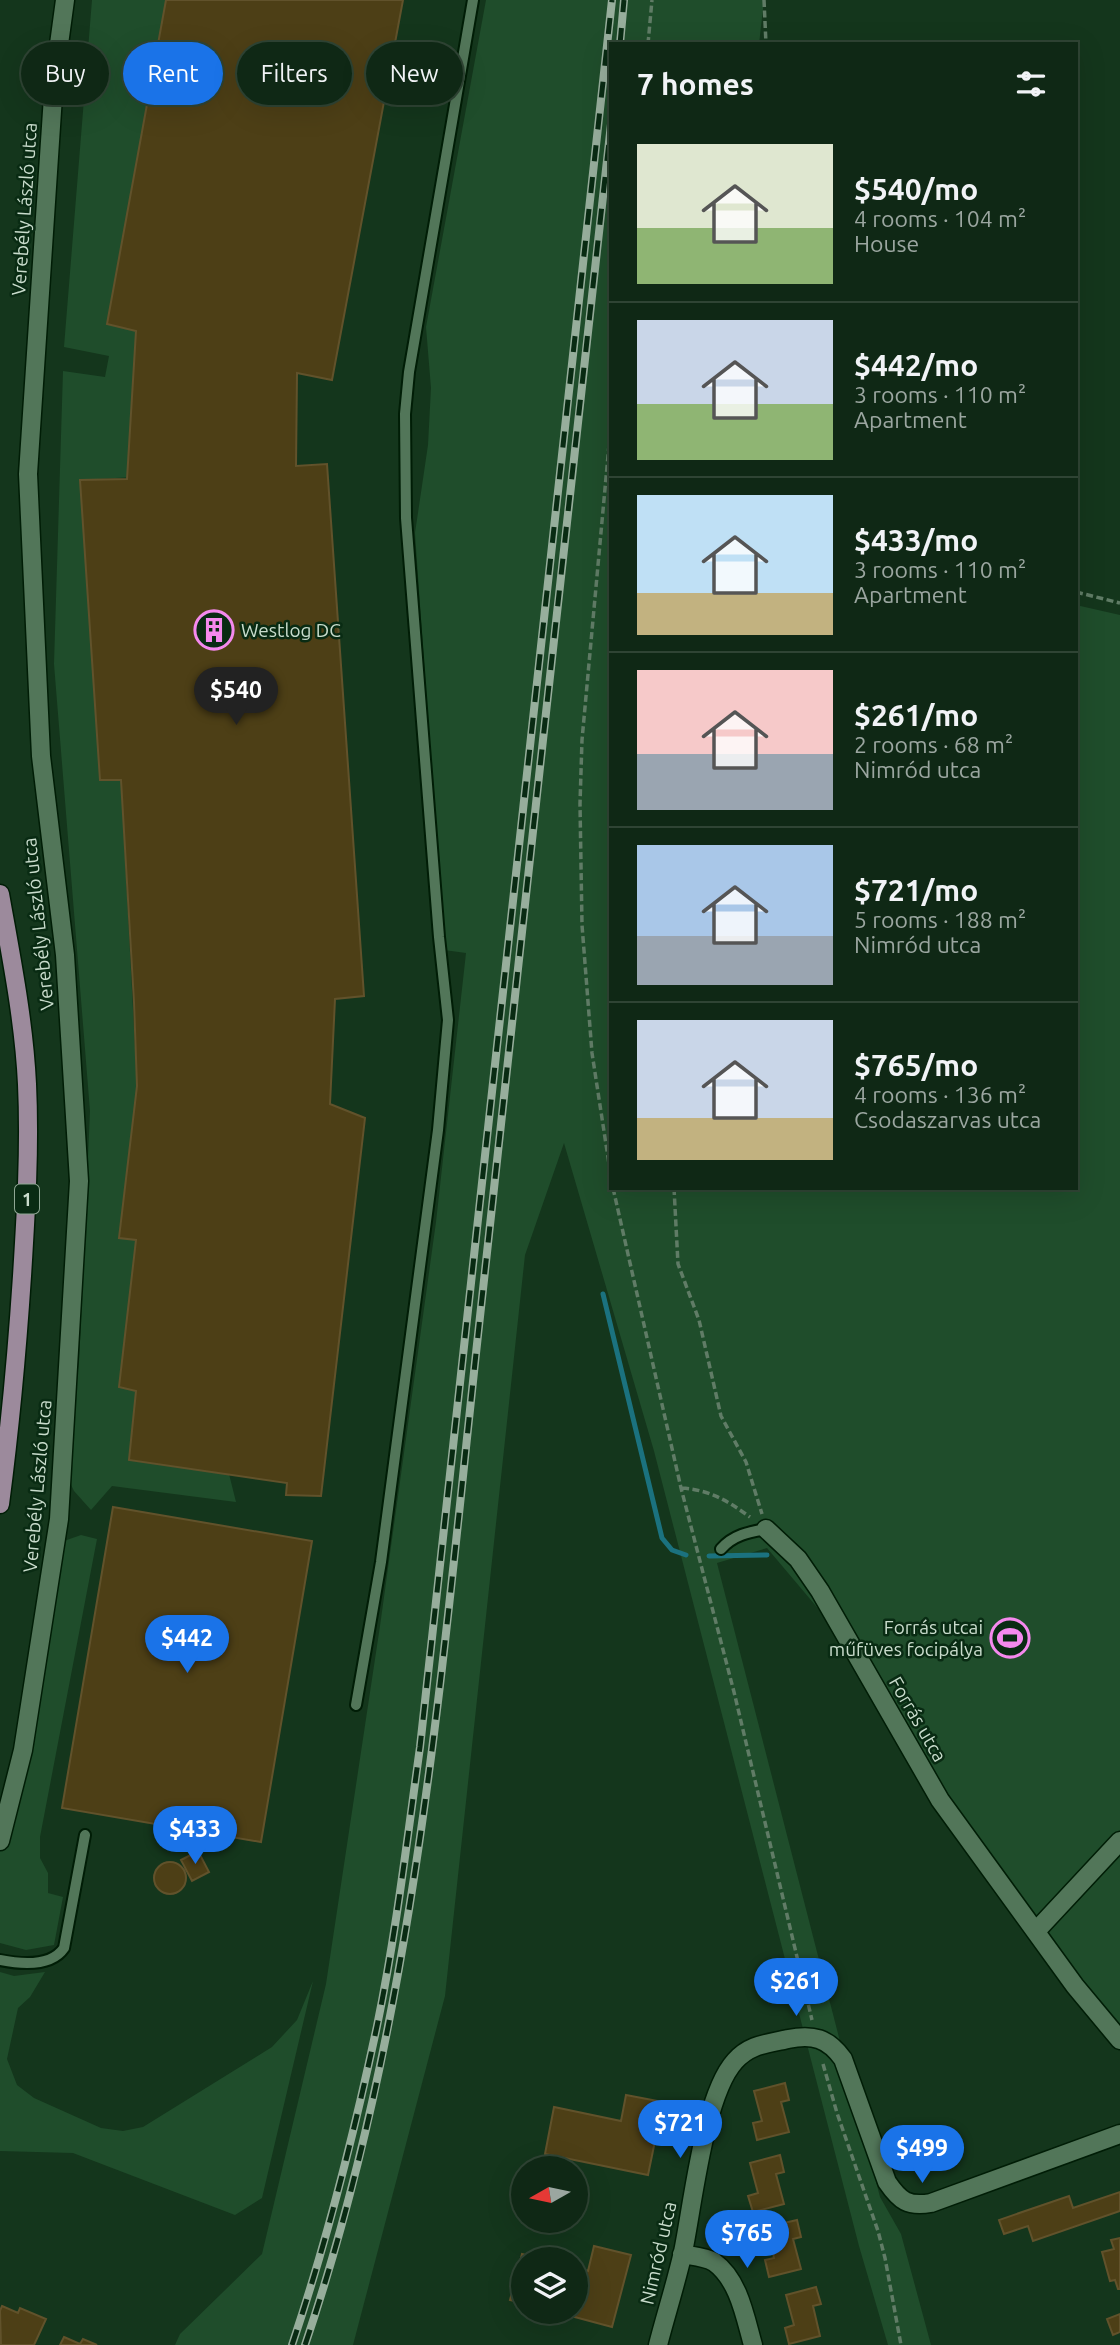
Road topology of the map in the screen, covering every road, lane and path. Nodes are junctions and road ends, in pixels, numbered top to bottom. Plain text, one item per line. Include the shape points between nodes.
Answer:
1 (65, 0) edge
2 (473, 0) edge
3 (652, 0) edge
4 (764, 0) edge
5 (648, 42) edge
6 (766, 42) edge
7 (609, 445) edge
8 (1078, 592) edge
9 (1120, 603) edge
10 (0, 894) edge
11 (609, 1163) edge
12 (613, 1190) edge
13 (674, 1190) edge
14 (681, 1488) junction
15 (0, 1504) edge
16 (766, 1529) junction
17 (721, 1549) dead end
18 (356, 1705) dead end
19 (85, 1835) dead end
20 (0, 1840) edge
21 (1120, 1841) edge
22 (1037, 1930) junction
23 (0, 1960) edge
24 (816, 2038) junction
25 (1120, 2040) edge
26 (1120, 2134) edge
27 (682, 2254) junction
28 (657, 2345) edge
29 (753, 2345) edge
30 (901, 2345) edge

1 - 20 street, Verebély László utca via 54,81 28,474 41,756 65,955 79,1181 59,1519 23,1750
2 - 18 lane via 405,414 405,518 447,1020 438,1130 381,1562
3 - 5 path
4 - 6 path
7 - 11 path via 580,804 582,925 591,1040
8 - 9 path
10 - 15 main road, 1 via 25,1068 29,1135 13,1401
12 - 14 path
13 - 16 path via 678,1264 699,1320 721,1416 746,1462
14 - 16 path via 701,1489 723,1498
14 - 24 path
16 - 17 lane via 745,1532
16 - 22 street, Forrás utca via 799,1559 940,1800
19 - 23 lane via 60,1954 36,1962
21 - 22 street
22 - 25 street, Forrás utca
24 - 26 street via 832,2044 843,2059 887,2182 898,2198 917,2206
24 - 27 street, Nimród utca via 752,2046 721,2081 703,2144
24 - 30 path via 836,2113 878,2231
27 - 28 street, Nimród utca
27 - 29 street via 712,2260 727,2275

